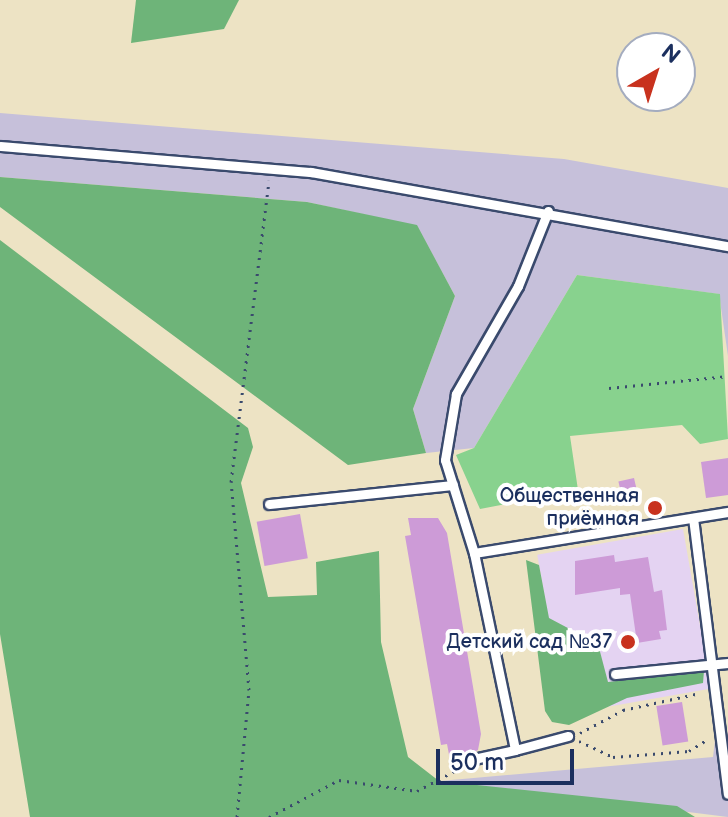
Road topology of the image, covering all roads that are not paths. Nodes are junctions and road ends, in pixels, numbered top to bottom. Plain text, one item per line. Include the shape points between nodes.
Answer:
1 (0, 146) edge
2 (548, 211) junction
3 (728, 246) edge
4 (453, 485) junction
5 (269, 504) dead end
6 (728, 512) edge
7 (693, 518) junction
8 (474, 553) junction
9 (723, 664) edge
10 (615, 674) dead end
11 (568, 736) road end
12 (515, 750) junction
13 (469, 760) road end
14 (728, 794) edge

1 - 2 lane via 271,169
2 - 3 lane
2 - 4 lane via 518,286 456,394 445,460
4 - 5 lane
4 - 8 lane
6 - 7 lane
7 - 8 lane via 656,529
7 - 9 lane
8 - 12 lane
9 - 10 lane
9 - 14 lane
11 - 12 lane
12 - 13 lane

